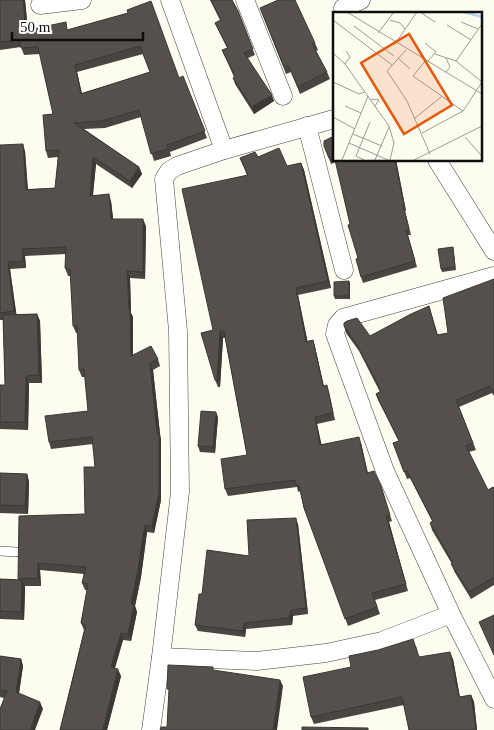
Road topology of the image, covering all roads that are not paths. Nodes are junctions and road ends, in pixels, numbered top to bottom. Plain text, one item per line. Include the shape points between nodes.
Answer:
1 (82, 0) edge
2 (170, 0) edge
3 (361, 0) edge
4 (248, 1) edge
5 (40, 5) dead end
6 (343, 7) edge
7 (283, 96) dead end
8 (333, 118) edge
9 (307, 126) junction
10 (224, 150) junction
11 (438, 161) edge
12 (494, 251) edge
13 (344, 270) dead end
14 (494, 276) edge
15 (0, 551) edge
16 (16, 552) edge
17 (451, 614) junction
18 (161, 657) junction
19 (494, 699) edge
20 (151, 730) edge

1 - 5 street
2 - 10 street
3 - 6 street
4 - 7 street
8 - 9 street
9 - 10 street
9 - 13 street
10 - 18 street via 177,166 164,179 178,332 180,492
11 - 12 street
14 - 17 street via 343,318 337,324 335,334 385,470
15 - 16 lane
17 - 18 street via 382,641 326,653 257,661
17 - 19 street
18 - 20 street

